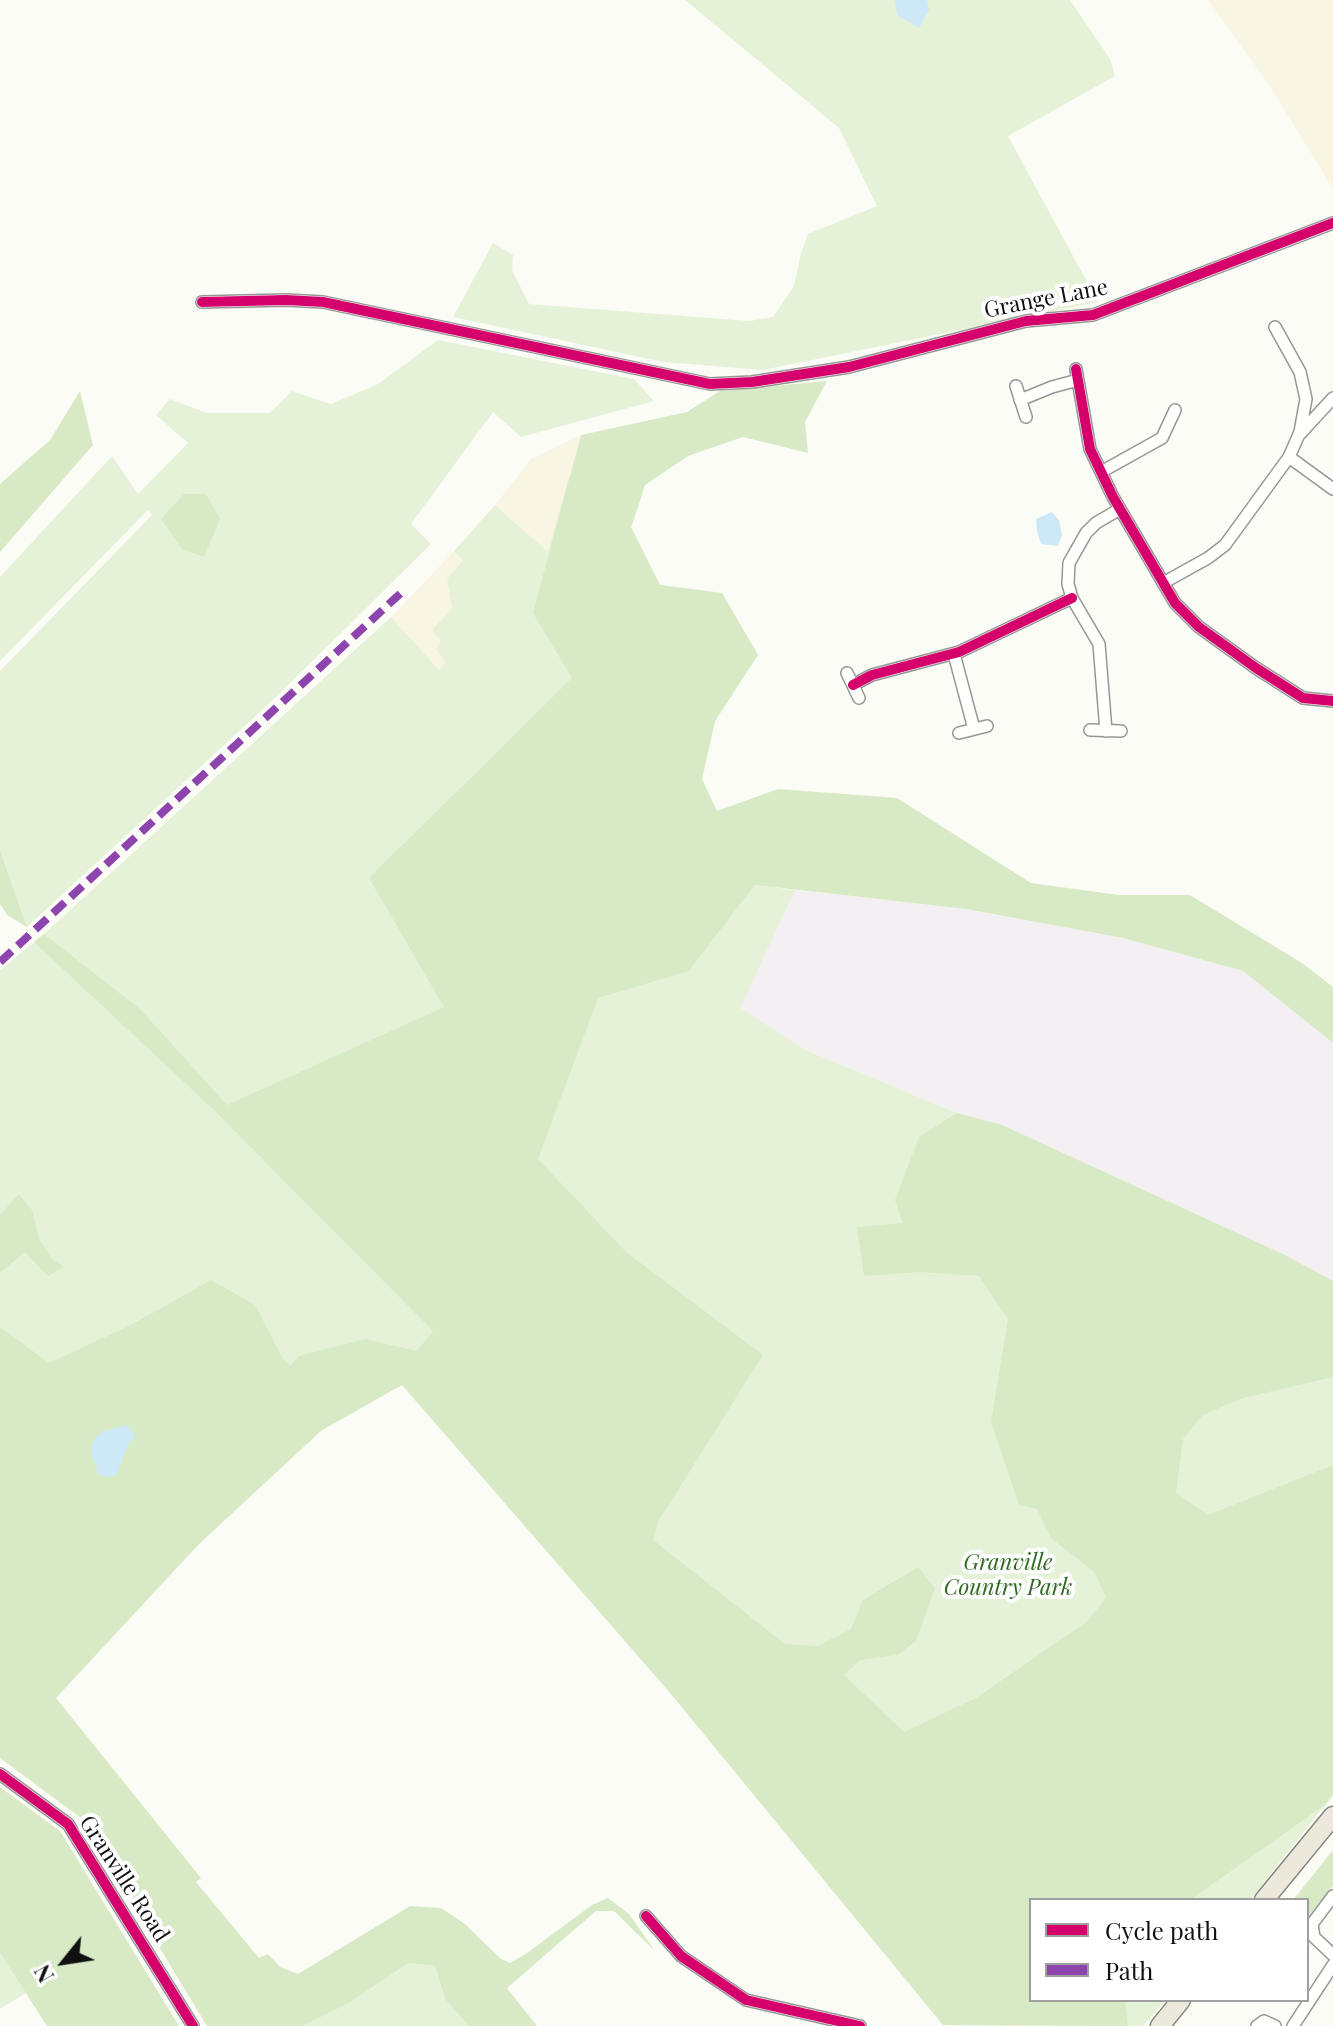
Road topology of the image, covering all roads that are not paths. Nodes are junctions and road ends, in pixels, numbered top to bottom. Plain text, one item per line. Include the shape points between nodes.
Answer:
1 (1333, 223) edge
2 (202, 302) dead end
3 (1275, 327) dead end
4 (1016, 386) dead end
5 (1333, 398) edge
6 (1020, 400) junction
7 (1175, 410) dead end
8 (1026, 417) dead end
9 (1299, 435) junction
10 (1289, 457) junction
11 (1101, 472) junction
12 (1333, 489) edge
13 (1120, 509) junction
14 (1163, 583) junction
15 (1072, 598) junction
16 (954, 654) junction
17 (859, 698) dead end
18 (1333, 701) edge
19 (987, 726) dead end
20 (974, 729) junction
21 (1090, 730) dead end
22 (1106, 731) junction
23 (1121, 731) dead end
24 (959, 733) dead end
25 (0, 1774) edge
26 (1333, 1816) edge
27 (1333, 1832) edge
28 (1333, 1896) edge
29 (1266, 1898) edge
30 (1281, 1898) edge
31 (646, 1916) dead end
32 (1333, 1955) edge
33 (1333, 1965) edge
34 (1179, 2002) edge
35 (1195, 2002) edge
36 (1309, 2002) edge
37 (1309, 2002) edge
38 (193, 2026) edge
39 (860, 2026) edge
40 (1160, 2026) edge
41 (1175, 2026) edge
42 (1257, 2026) edge
43 (1275, 2026) edge
44 (1293, 2026) edge

1 - 2 street, Grange Lane via 1093,315 1026,321 835,370 752,382 710,384 323,302
3 - 9 street via 1300,372 1306,399
4 - 6 street
5 - 9 street
6 - 8 street
6 - 11 street via 1077,375 1090,449
7 - 11 street via 1162,438
9 - 10 street
10 - 12 street
10 - 14 street via 1225,545
11 - 13 street
13 - 14 street
13 - 15 street via 1086,533 1069,563
14 - 18 street via 1199,627 1256,668 1303,698
15 - 16 street
15 - 22 street via 1099,644
16 - 17 street via 850,679
16 - 20 street
19 - 20 street
20 - 24 street
21 - 22 street
22 - 23 street
25 - 38 street, Granville Road via 68,1824
26 - 29 main road
27 - 30 main road
28 - 32 street via 1312,1924 1314,1937
31 - 39 street via 681,1956 746,2000
33 - 36 street
34 - 40 main road
35 - 41 main road
37 - 44 street
42 - 43 street via 1264,2021

